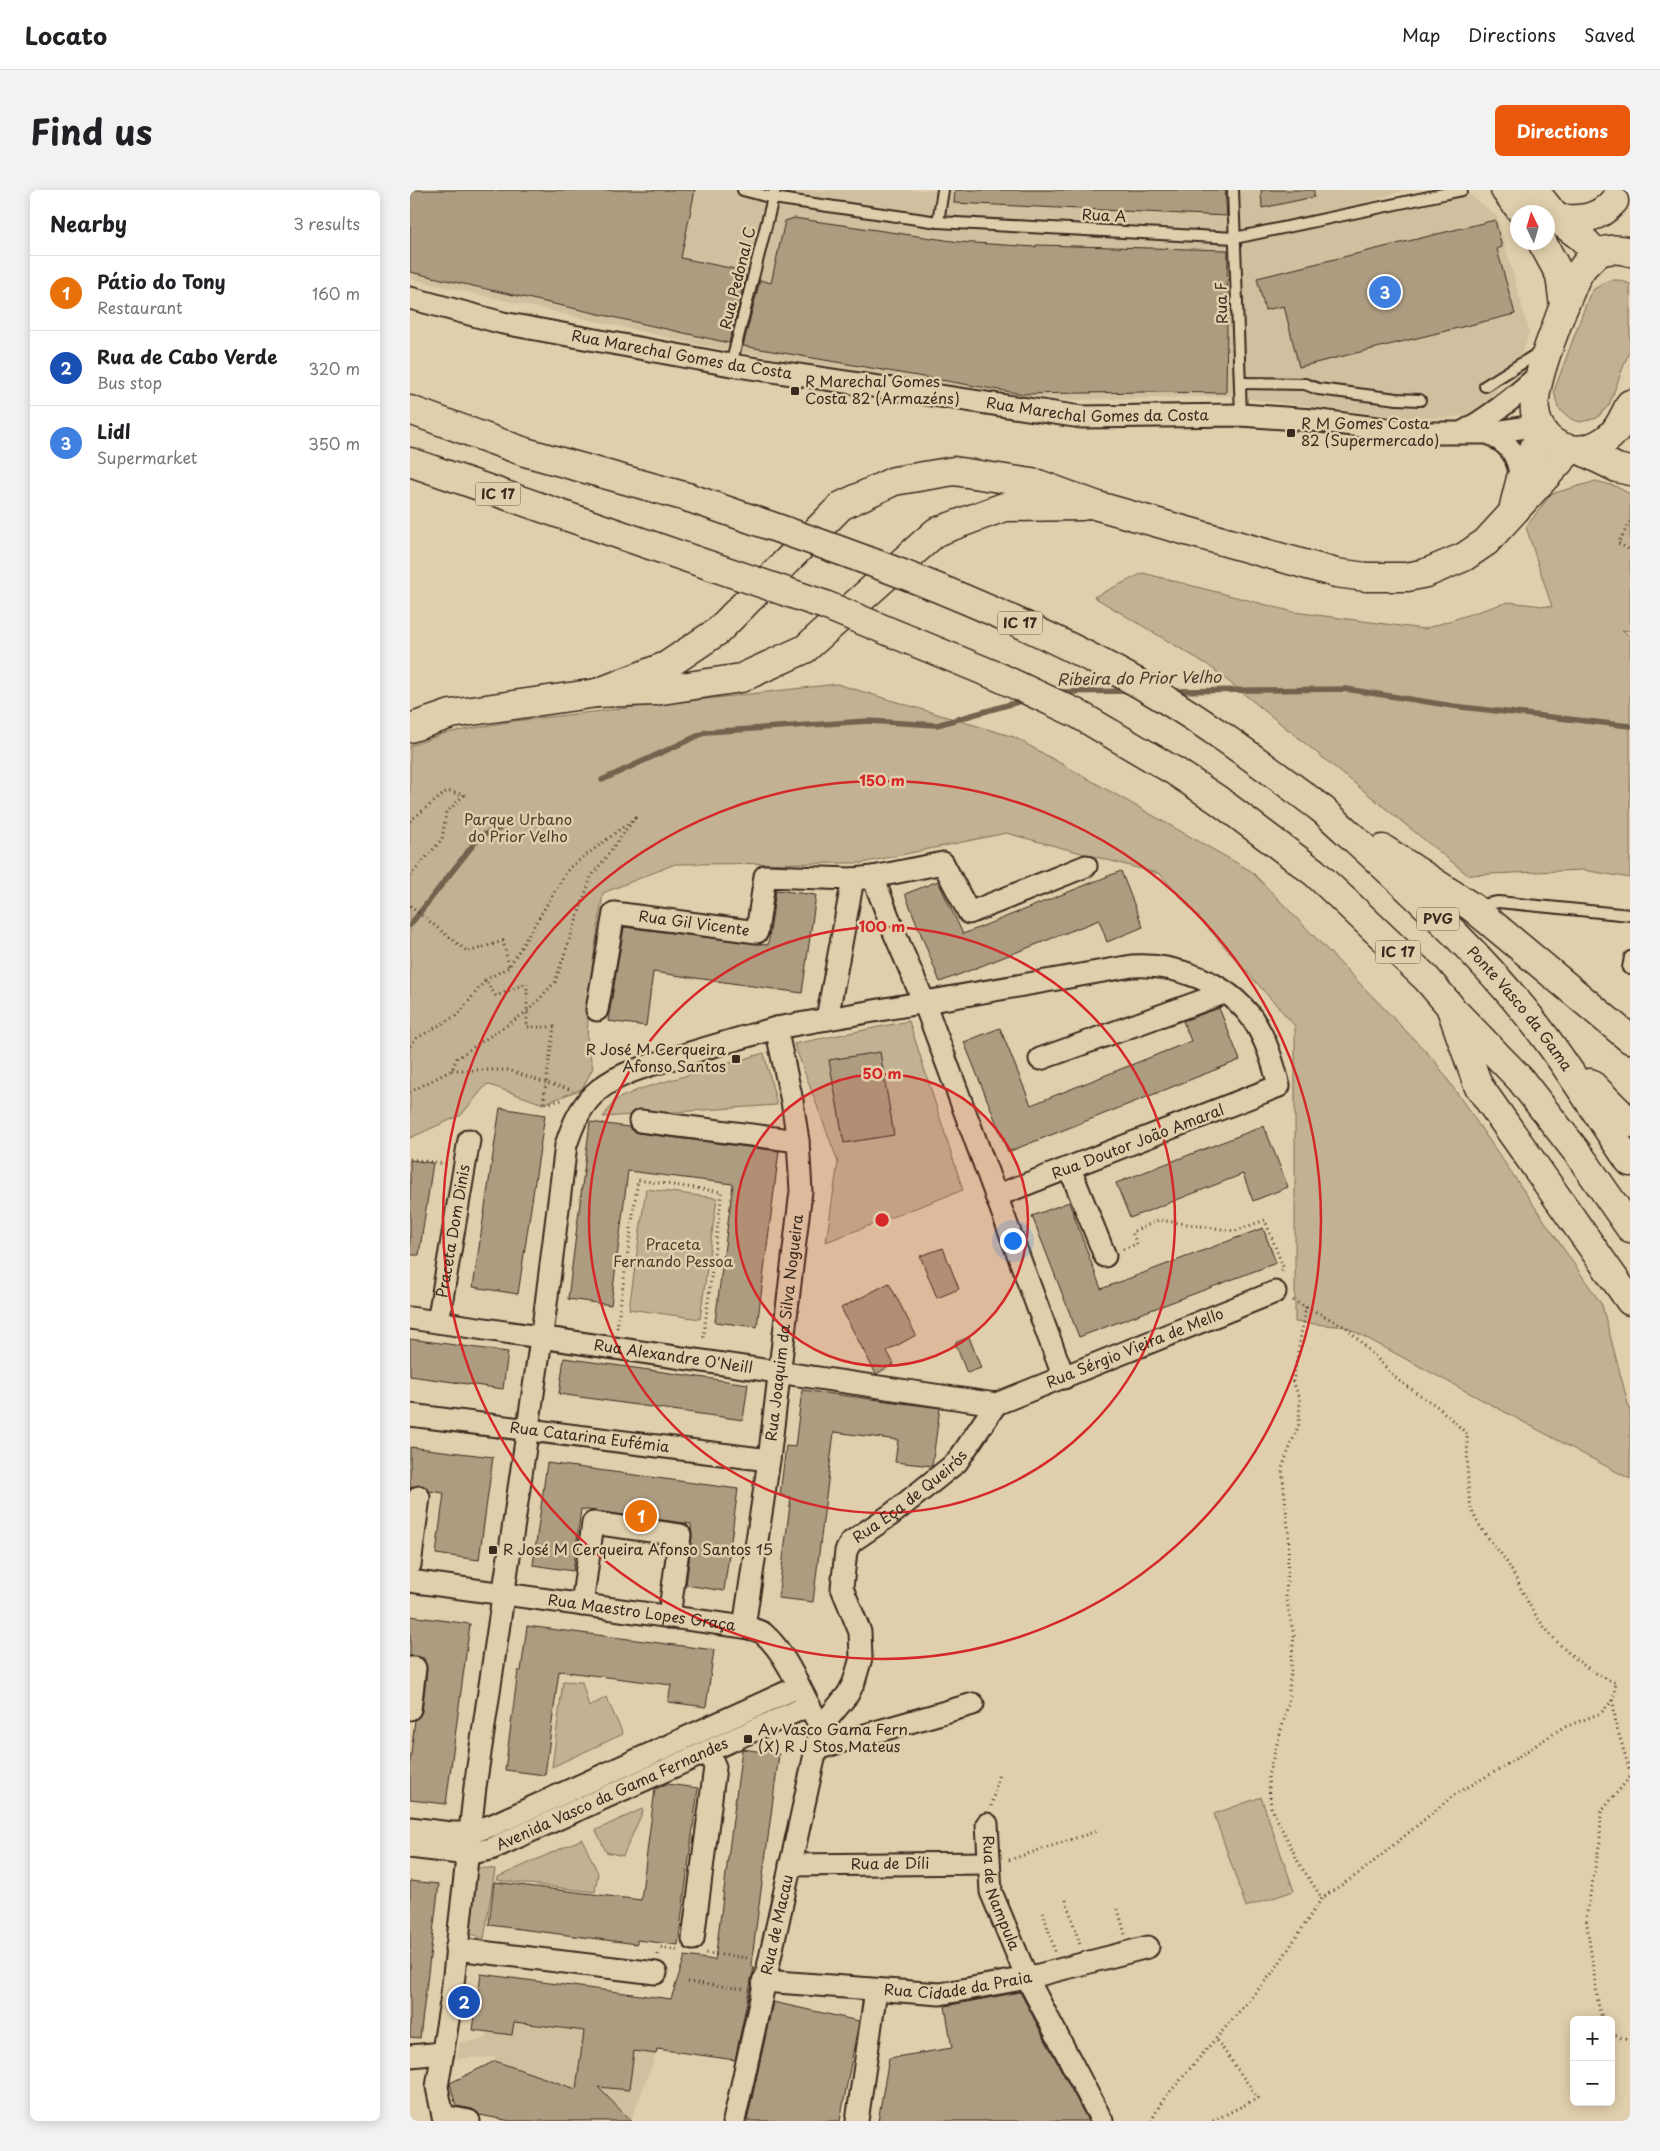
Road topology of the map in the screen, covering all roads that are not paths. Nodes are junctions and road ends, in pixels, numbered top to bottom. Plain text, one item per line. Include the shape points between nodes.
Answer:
1 (743, 190) edge
2 (943, 190) edge
3 (1233, 190) edge
4 (1462, 190) edge
5 (1505, 190) edge
6 (1534, 190) edge
7 (774, 194) edge
8 (1615, 196) edge
9 (1517, 205) edge
10 (1557, 219) junction
11 (938, 222) junction
12 (1235, 238) junction
13 (1546, 250) edge
14 (1610, 253) edge
15 (410, 298) edge
16 (1565, 307) junction
17 (1550, 347) junction
18 (731, 365) junction
19 (1540, 374) junction
20 (1240, 383) junction
21 (1485, 386) dead end
22 (1420, 400) dead end
23 (1630, 404) edge
24 (410, 410) edge
25 (1241, 415) junction
26 (1541, 427) junction
27 (1630, 428) edge
28 (1463, 432) junction
29 (1489, 433) junction
30 (1575, 450) junction
31 (410, 462) edge
32 (1630, 471) edge
33 (1521, 478) junction
34 (1098, 506) junction
35 (1514, 510) junction
36 (597, 693) junction
37 (410, 728) edge
38 (1323, 810) junction
39 (1086, 866) dead end
40 (863, 878) junction
41 (1472, 907) junction
42 (1630, 915) edge
43 (1630, 957) edge
44 (1630, 968) edge
45 (1224, 993) junction
46 (924, 1002) junction
47 (1450, 1006) junction
48 (597, 1010) dead end
49 (827, 1019) junction
50 (776, 1028) junction
51 (1545, 1037) junction
52 (1630, 1039) edge
53 (1040, 1059) dead end
54 (640, 1121) dead end
55 (1630, 1123) edge
56 (469, 1140) dead end
57 (798, 1141) junction
58 (1630, 1162) edge
59 (1070, 1169) junction
60 (996, 1196) junction
61 (1630, 1228) edge
62 (1105, 1256) road end
63 (1275, 1292) road end
64 (1630, 1301) edge
65 (410, 1318) edge
66 (438, 1322) junction
67 (540, 1338) junction
68 (780, 1372) junction
69 (1064, 1378) junction
70 (996, 1404) junction
71 (410, 1415) edge
72 (527, 1430) junction
73 (769, 1460) junction
74 (419, 1497) dead end
75 (410, 1565) edge
76 (410, 1581) edge
77 (504, 1594) junction
78 (582, 1605) junction
79 (669, 1616) junction
80 (744, 1627) junction
81 (410, 1668) edge
82 (803, 1697) junction
83 (974, 1704) dead end
84 (410, 1710) edge
85 (821, 1727) junction
86 (816, 1749) junction
87 (708, 1751) junction
88 (986, 1824) road end
89 (410, 1828) edge
90 (469, 1833) junction
91 (410, 1847) edge
92 (467, 1854) junction
93 (989, 1863) junction
94 (790, 1866) junction
95 (692, 1939) dead end
96 (1148, 1947) dead end
97 (456, 1949) junction
98 (656, 1973) dead end
99 (1027, 1978) junction
100 (762, 1986) junction
101 (876, 1990) junction
102 (443, 2053) junction
103 (410, 2056) edge
104 (444, 2118) edge
105 (469, 2121) edge
106 (734, 2121) edge
107 (857, 2121) edge
108 (1102, 2121) edge

1 - 7 lane, Rua A
2 - 11 lane
3 - 12 lane, Rua F
4 - 12 lane, Rua A
5 - 9 main road
6 - 10 main road
7 - 11 lane, Rua A
7 - 18 lane, Rua Pedonal C
8 - 10 main road via 1607,209 1586,219
8 - 14 main road
10 - 14 main road
11 - 12 lane, Rua A
12 - 20 lane, Rua F
13 - 16 main road via 1560,275
14 - 16 main road via 1586,264 1575,279
15 - 18 street, Rua Marechal Gomes da Costa via 503,323
16 - 17 main road
17 - 19 main road
17 - 21 lane
18 - 25 street, Rua Marechal Gomes da Costa via 1081,417
19 - 26 main road via 1534,402
19 - 28 street, Rua Marechal Gomes da Costa via 1488,418
20 - 22 lane via 1305,384 1318,389
20 - 25 lane, Rua F
23 - 27 main road
23 - 30 main road via 1613,434 1592,447
24 - 38 main road, IC 17, bridge via 525,452 687,497 852,553 944,589 1068,645 1118,672 1225,737
25 - 28 street, Rua Marechal Gomes da Costa via 1312,420 1418,434
26 - 29 street, Rua Marechal Gomes da Costa
26 - 30 main road via 1556,444
26 - 33 main road
28 - 29 street, Rua Marechal Gomes da Costa
29 - 33 street via 1504,441 1513,451
30 - 32 main road
30 - 35 main road
31 - 47 main road, IC 17, bridge via 825,605 1076,713 1218,800 1314,872 1426,978
33 - 35 main road
34 - 35 main road via 1336,573 1390,578 1426,573 1464,557 1486,542
34 - 36 main road via 1004,507 936,532 805,649 741,678 655,691
34 - 36 main road via 1038,484 954,471 894,481 841,506 718,631 666,666
36 - 37 main road via 451,714
38 - 41 main road
38 - 51 main road, Ponte Vasco da Gama / PVG via 1472,953
39 - 40 street, Rua Gil Vicente via 969,913 943,863
40 - 46 street via 894,932
40 - 48 street, Rua Gil Vicente via 765,876 757,932 614,913
40 - 49 street
41 - 42 lane via 1498,902
41 - 52 main road
43 - 44 lane
45 - 46 street via 1183,971 1146,965
45 - 53 street
45 - 59 street, Rua Doutor João Amaral via 1251,1017 1261,1033 1272,1056 1279,1086
46 - 49 street
46 - 60 street
47 - 61 main road via 1520,1079 1580,1156
47 - 64 main road via 1478,1085
49 - 50 street
50 - 57 street, Rua Joaquim da Silva Nogueira
50 - 67 street via 621,1076 593,1095 583,1107 566,1145
51 - 55 main road
51 - 58 main road, Ponte Vasco da Gama / PVG
54 - 57 street
56 - 66 street, Praceta Dom Dinis
57 - 68 street, Rua Joaquim da Silva Nogueira via 801,1191
59 - 60 street, Rua Doutor João Amaral
59 - 62 street
60 - 69 street
63 - 69 street, Rua Sérgio Vieira de Mello
65 - 66 street, Rua Alexandre O'Neill
66 - 67 street, Rua Alexandre O'Neill
67 - 68 street, Rua Alexandre O'Neill
67 - 72 street
68 - 70 street, Rua Alexandre O'Neill
68 - 73 street, Rua Joaquim da Silva Nogueira
69 - 70 street, Rua Sérgio Vieira de Mello
70 - 85 street, Rua Eça de Queirós via 957,1462 849,1544 842,1588 860,1632 861,1658 848,1694
71 - 72 street, Rua Catarina Eufémia
72 - 73 street, Rua Catarina Eufémia
72 - 77 street
73 - 80 street, Rua Joaquim da Silva Nogueira
74 - 75 street
76 - 77 street, Rua Maestro Lopes Graça
77 - 78 street, Rua Maestro Lopes Graça
77 - 90 street
78 - 79 street, Rua Maestro Lopes Graça
78 - 79 street via 593,1523 680,1535
79 - 80 street, Rua Maestro Lopes Graça
80 - 82 street, Rua Maestro Lopes Graça via 764,1633 787,1663
81 - 84 street via 415,1668
82 - 85 street, Rua Maestro Lopes Graça
82 - 87 street, Avenida Vasco da Gama Fernandes
82 - 90 street, Avenida Vasco da Gama Fernandes
83 - 86 street
85 - 86 street, Rua de Macau
86 - 94 street, Rua de Macau
87 - 92 street, Avenida Vasco da Gama Fernandes via 491,1849
87 - 95 street via 715,1767
88 - 93 street, Rua de Nampula
89 - 90 street, Avenida Vasco da Gama Fernandes via 451,1834
90 - 92 street
91 - 92 street, Avenida Vasco da Gama Fernandes
92 - 97 street
93 - 94 street, Rua de Díli
93 - 99 street, Rua de Nampula via 991,1892
94 - 100 street, Rua de Macau
96 - 99 street, Rua Cidade da Praia
97 - 98 street
97 - 102 street
99 - 101 street, Rua Cidade da Praia via 940,1994
99 - 108 street, Rua de Nampula
100 - 101 street, Rua Cidade da Praia
100 - 106 street, Rua de Macau
101 - 107 street
102 - 103 street
102 - 104 street via 437,2087
104 - 105 street

